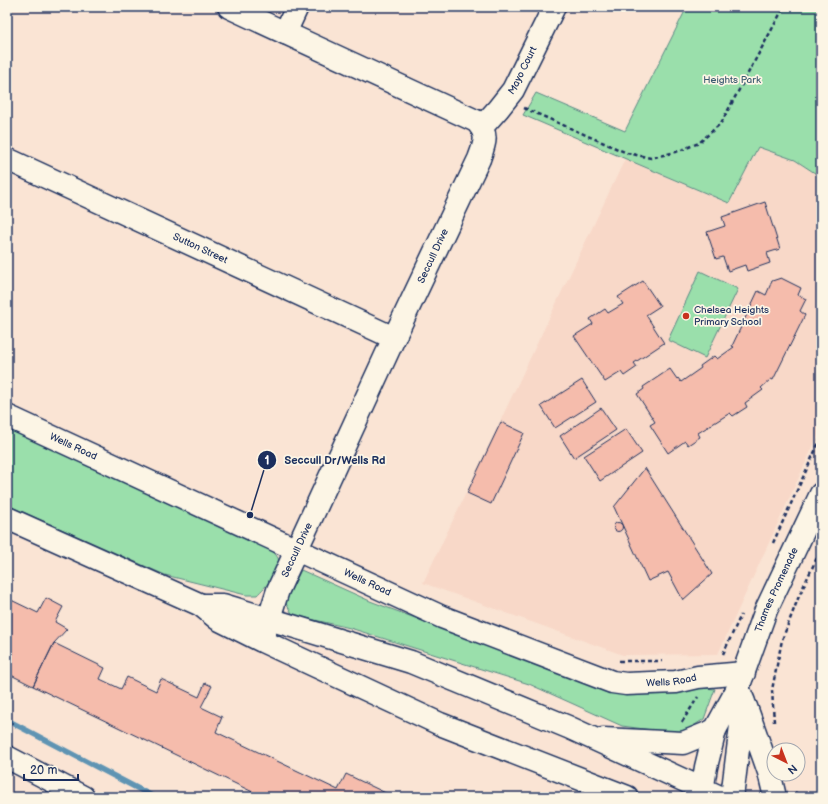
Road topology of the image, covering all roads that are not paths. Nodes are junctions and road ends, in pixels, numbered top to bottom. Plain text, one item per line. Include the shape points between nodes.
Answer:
1 (229, 7) edge
2 (297, 7) edge
3 (554, 7) edge
4 (285, 33) junction
5 (482, 126) junction
6 (7, 159) edge
7 (394, 338) junction
8 (7, 416) edge
9 (821, 494) edge
10 (7, 518) edge
11 (297, 550) junction
12 (201, 604) junction
13 (268, 619) junction
14 (262, 641) junction
15 (742, 688) junction
16 (715, 730) junction
17 (592, 738) junction
18 (7, 757) edge
19 (708, 794) edge
20 (83, 797) edge
21 (627, 797) edge
22 (732, 797) edge
23 (775, 797) edge

1 - 4 main road
2 - 4 main road
3 - 5 main road, Mayo Court via 513,90
4 - 5 main road
5 - 7 main road, Seccull Drive via 485,134 479,159
6 - 7 main road, Sutton Street
7 - 11 main road, Seccull Drive
8 - 11 main road, Wells Road
9 - 15 main road, Thames Promenade via 766,610
10 - 12 main road
11 - 13 main road, Seccull Drive via 278,590
11 - 15 main road, Wells Road via 442,617 615,683 676,682 702,677
12 - 13 main road via 223,605
12 - 14 main road via 218,619
13 - 14 main road, Seccull Drive
13 - 17 main road via 411,662
14 - 21 main road via 440,724
15 - 16 main road, Thames Promenade
15 - 22 main road, Thames Promenade
15 - 23 main road
16 - 17 main road via 683,743
16 - 19 main road, Thames Promenade
17 - 19 main road
18 - 20 main road

